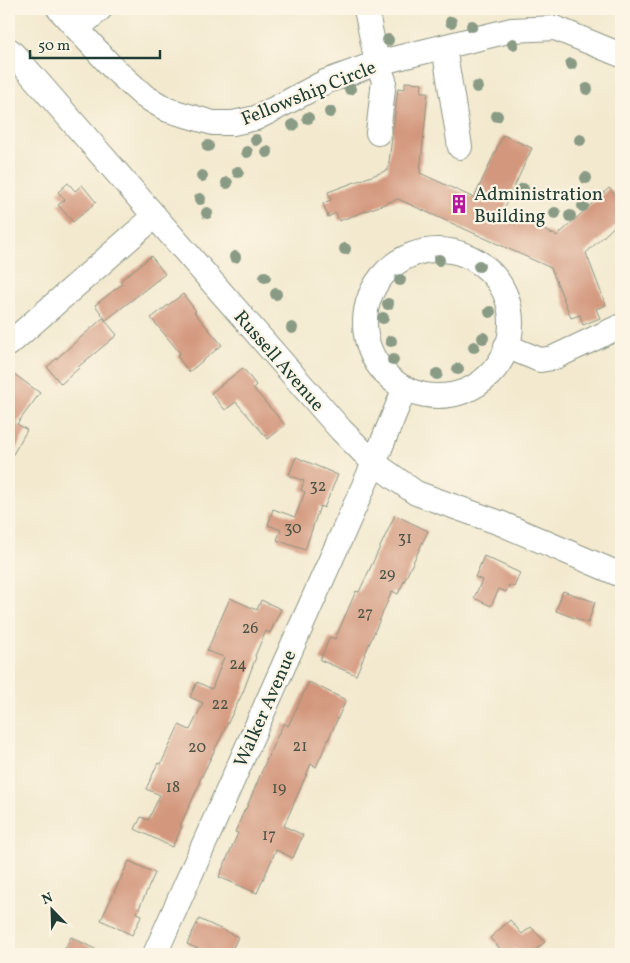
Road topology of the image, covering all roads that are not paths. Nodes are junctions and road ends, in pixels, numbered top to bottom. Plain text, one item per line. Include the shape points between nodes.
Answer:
1 (59, 9) edge
2 (100, 9) edge
3 (366, 9) edge
4 (77, 29) junction
5 (444, 47) junction
6 (9, 50) edge
7 (621, 55) edge
8 (377, 62) junction
9 (378, 133) dead end
10 (460, 148) dead end
11 (155, 216) junction
12 (621, 326) edge
13 (9, 344) edge
14 (506, 346) junction
15 (406, 388) junction
16 (374, 462) junction
17 (621, 575) edge
18 (155, 954) edge

1 - 4 street, Fellowship Circle
2 - 4 street
3 - 8 street
4 - 8 street, Fellowship Circle via 144,96 168,110 214,123 256,118 325,82
5 - 7 street, Fellowship Circle via 512,30 555,28
5 - 8 street, Fellowship Circle
5 - 10 street
6 - 11 street, Russell Avenue
8 - 9 street via 384,80
11 - 13 street
11 - 16 street, Russell Avenue via 341,430
12 - 14 street via 554,358 540,360
14 - 15 street via 486,377 469,388 443,395
14 - 15 street via 510,328 507,298 488,270 452,251 409,256 385,272 368,300 365,317 368,341 376,362 394,381
15 - 16 street, Walker Avenue
16 - 17 street, Russell Avenue via 416,492 500,523
16 - 18 street, Walker Avenue

